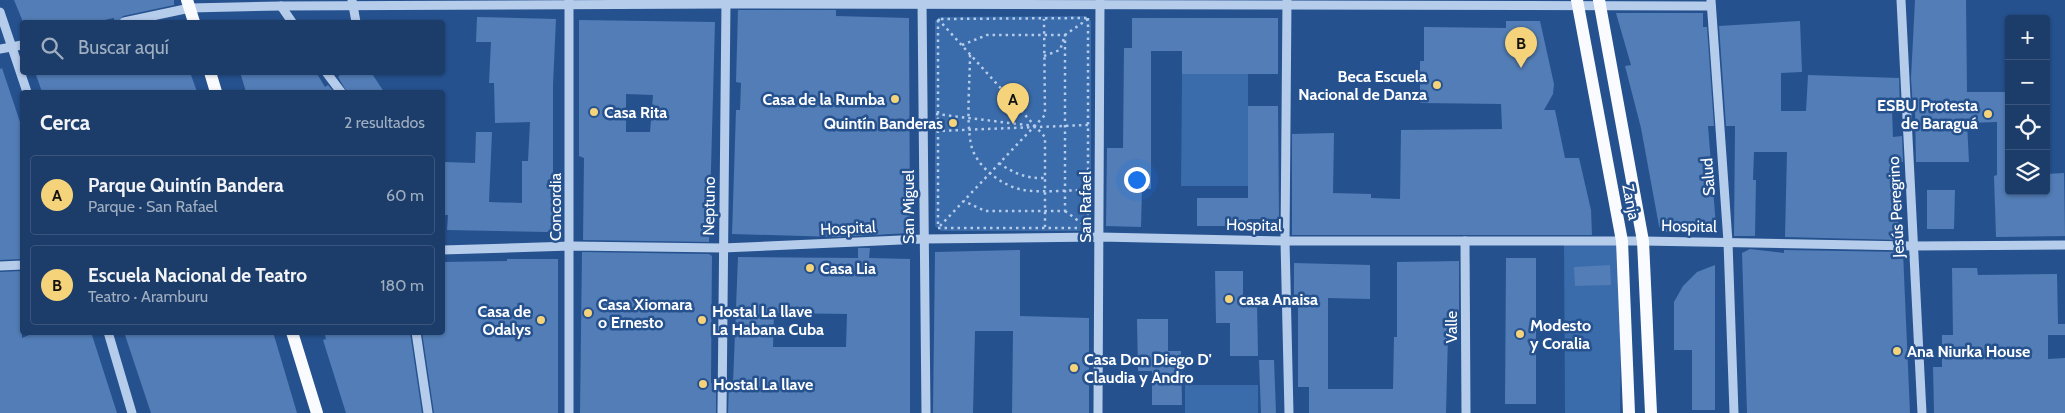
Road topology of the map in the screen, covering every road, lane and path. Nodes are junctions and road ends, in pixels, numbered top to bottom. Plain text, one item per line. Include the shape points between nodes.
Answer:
1 (1901, 0) edge
2 (726, 2) edge
3 (922, 2) edge
4 (1100, 2) edge
5 (1577, 2) edge
6 (1599, 2) edge
7 (353, 3) edge
8 (569, 3) edge
9 (1287, 3) edge
10 (1711, 3) edge
11 (188, 4) edge
12 (281, 6) junction
13 (0, 12) edge
14 (1088, 18) junction
15 (938, 19) junction
16 (1044, 19) junction
17 (131, 20) edge
18 (193, 20) edge
19 (291, 20) edge
20 (356, 20) edge
21 (1044, 35) junction
22 (1065, 35) junction
23 (20, 45) edge
24 (962, 45) junction
25 (11, 47) junction
26 (0, 49) edge
27 (970, 54) junction
28 (1044, 56) junction
29 (20, 72) edge
30 (21, 75) edge
31 (211, 75) edge
32 (328, 75) edge
33 (26, 90) edge
34 (215, 90) edge
35 (340, 90) edge
36 (937, 114) junction
37 (970, 118) junction
38 (922, 122) junction
39 (1100, 124) junction
40 (1088, 125) junction
41 (1034, 126) junction
42 (1065, 126) junction
43 (970, 130) junction
44 (938, 132) junction
45 (999, 163) junction
46 (990, 173) junction
47 (1045, 178) junction
48 (1045, 190) junction
49 (1065, 190) junction
50 (1088, 190) junction
51 (1100, 190) junction
52 (964, 201) junction
53 (1045, 211) junction
54 (938, 228) junction
55 (1045, 228) junction
56 (1045, 238) junction
57 (1100, 238) junction
58 (923, 239) junction
59 (1285, 241) junction
60 (1465, 241) junction
61 (1622, 241) junction
62 (1643, 241) junction
63 (1728, 242) junction
64 (2065, 245) edge
65 (571, 246) junction
66 (1912, 246) junction
67 (723, 248) junction
68 (445, 250) edge
69 (20, 265) edge
70 (0, 266) edge
71 (109, 335) edge
72 (293, 335) edge
73 (416, 335) edge
74 (132, 413) edge
75 (317, 413) edge
76 (428, 413) edge
77 (569, 413) edge
78 (722, 413) edge
79 (926, 413) edge
80 (1098, 413) edge
81 (1289, 413) edge
82 (1466, 413) edge
83 (1629, 413) edge
84 (1651, 413) edge
85 (1734, 413) edge
86 (1922, 413) edge

1 - 66 street, Jesús Peregrino
2 - 3 street
2 - 8 street
2 - 67 street, Neptuno
3 - 4 street
3 - 15 path
3 - 38 street, San Miguel
4 - 9 street
4 - 14 path
4 - 39 street, San Rafael
5 - 6 street
5 - 9 street
5 - 61 main road, Zanja
6 - 10 street
6 - 62 main road, Zanja
7 - 8 street
7 - 12 street
7 - 20 street
8 - 65 street, Concordia
9 - 59 street
10 - 63 street, Salud
11 - 12 street
11 - 17 street
11 - 18 main road
12 - 19 street
13 - 25 street
14 - 16 path
14 - 22 path
14 - 40 path
15 - 16 path
15 - 24 path
15 - 36 path
16 - 21 path
21 - 22 path
21 - 24 path via 987,35
21 - 28 path
22 - 28 path via 1060,50
22 - 42 path
23 - 25 street
24 - 27 path
25 - 26 street
25 - 29 street
27 - 37 path
27 - 41 path
28 - 41 path via 1045,115
30 - 33 street
31 - 34 main road
32 - 35 street
36 - 37 path
36 - 38 path
36 - 44 path
37 - 41 path
37 - 43 path
38 - 44 path
38 - 58 street, San Miguel
39 - 40 path
39 - 51 street, San Rafael
40 - 42 path
40 - 50 path
41 - 42 path
41 - 43 path
41 - 45 path
41 - 47 path via 1045,137
42 - 49 path
43 - 44 path
43 - 46 path via 970,144 976,159
44 - 54 path
45 - 46 path
45 - 47 path via 1026,176
46 - 48 path via 1023,190
46 - 52 path
47 - 48 path
48 - 49 path
48 - 53 path
49 - 50 path
49 - 53 path via 1065,211
50 - 51 path
50 - 55 path via 1088,228
51 - 57 street, San Rafael
52 - 53 path via 985,211
52 - 54 path
53 - 55 path
54 - 55 path
54 - 58 path
55 - 56 path
56 - 57 street, Hospital
56 - 58 street, Hospital
57 - 59 street, Hospital
57 - 80 street, San Rafael
58 - 67 street, Hospital
58 - 79 street, San Miguel
59 - 60 street, Hospital
59 - 81 street
60 - 61 street, Hospital
60 - 82 street, Valle
61 - 62 street, Hospital
61 - 83 main road, Zanja
62 - 63 street, Hospital
62 - 84 main road, Zanja
63 - 66 street, Hospital
63 - 85 street, Salud
64 - 66 street, Hospital
65 - 67 street, Hospital
65 - 68 street, Hospital
65 - 77 street, Concordia
66 - 86 street, Jesús Peregrino
67 - 78 street, Neptuno
69 - 70 street
71 - 74 street
72 - 75 main road
73 - 76 street

